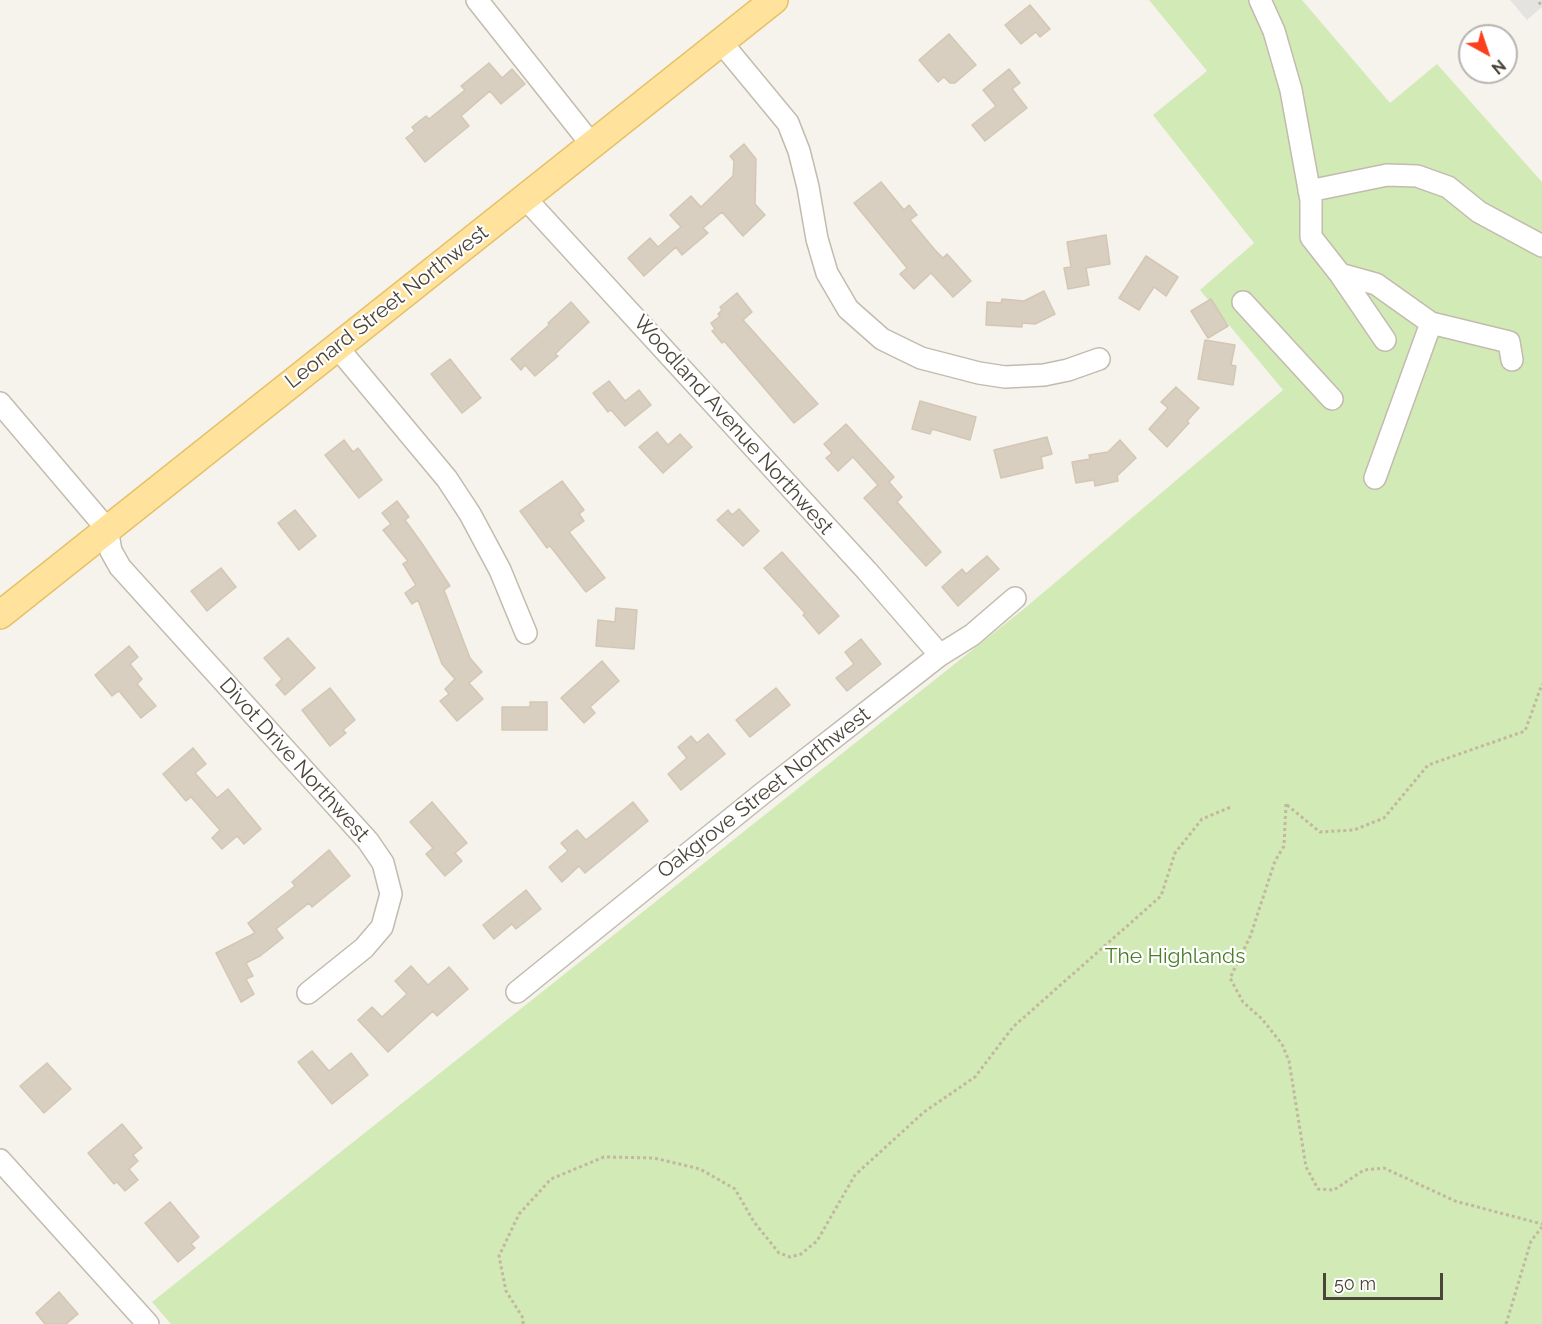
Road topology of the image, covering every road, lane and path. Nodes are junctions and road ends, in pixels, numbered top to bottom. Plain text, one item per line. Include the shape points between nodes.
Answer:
1 (477, 0) edge
2 (774, 0) edge
3 (1260, 0) edge
4 (1539, 2) dead end
5 (1542, 7) edge
6 (721, 42) junction
7 (592, 145) junction
8 (1310, 196) junction
9 (525, 198) junction
10 (1542, 246) edge
11 (1340, 274) junction
12 (1243, 303) dead end
13 (1431, 323) junction
14 (1385, 340) dead end
15 (337, 347) junction
16 (1099, 359) dead end
17 (1512, 360) dead end
18 (1332, 399) dead end
19 (0, 402) edge
20 (1375, 478) dead end
21 (106, 529) junction
22 (1015, 598) dead end
23 (0, 615) edge
24 (526, 633) dead end
25 (939, 655) junction
26 (1542, 684) edge
27 (1231, 807) dead end
28 (517, 992) dead end
29 (308, 993) dead end
30 (0, 1160) edge
31 (1542, 1226) edge
32 (148, 1324) edge
33 (523, 1324) edge
34 (1506, 1324) edge

1 - 7 street
2 - 6 main road, Leonard Street Northwest
3 - 8 street via 1292,90
4 - 5 path
6 - 7 main road, Leonard Street Northwest
6 - 16 street via 788,123 799,151 827,273 848,309 882,339 921,358 1005,377 1044,375
7 - 9 main road, Leonard Street Northwest
8 - 10 street via 1386,175 1417,176 1448,187 1479,212
8 - 11 street via 1311,237
9 - 15 main road, Leonard Street Northwest
9 - 25 street, Woodland Avenue Northwest via 867,571
11 - 13 street via 1376,284
11 - 14 street
12 - 18 street
13 - 17 street via 1509,342
13 - 20 street
15 - 21 main road, Leonard Street Northwest
15 - 24 street via 447,479 500,570
19 - 21 street
21 - 23 main road, Leonard Street Northwest
21 - 29 street, Divot Drive Northwest via 120,567 368,841 383,863 391,894 382,927 364,948
22 - 25 street, Oakgrove Street Northwest via 972,635
25 - 28 street, Oakgrove Street Northwest
26 - 31 path via 1525,731 1428,765 1384,818 1354,830 1320,832 1286,804 1284,846 1230,978 1243,1002 1282,1044 1289,1061 1306,1167 1318,1189 1334,1190 1364,1170 1384,1168 1455,1201
27 - 33 path via 1202,819 1175,853 1161,896 1013,1027 975,1077 924,1112 855,1175 817,1241 801,1254 790,1257 779,1253 754,1222 735,1188 700,1169 654,1158 604,1157 551,1179 519,1214 499,1256 506,1291
30 - 32 street
31 - 34 path via 1531,1241

